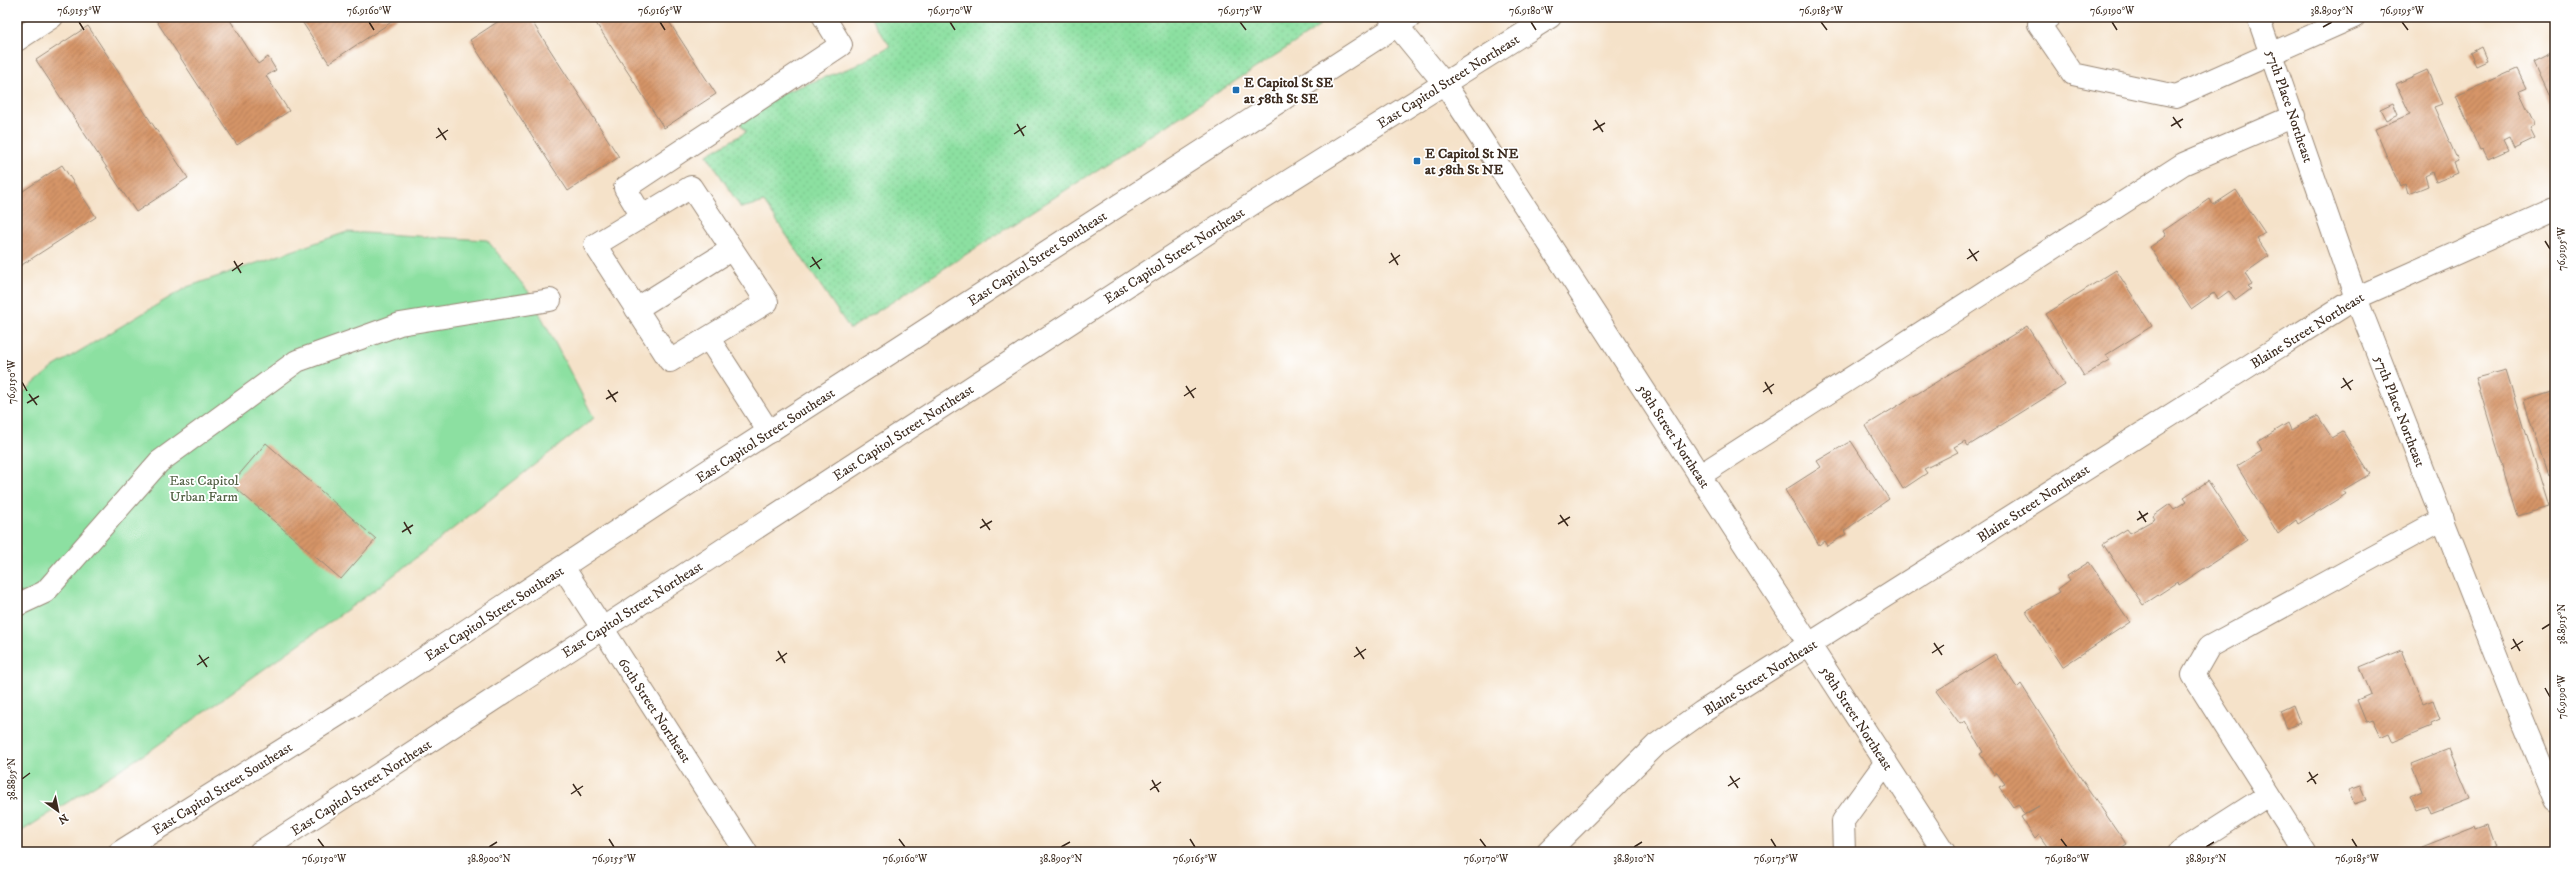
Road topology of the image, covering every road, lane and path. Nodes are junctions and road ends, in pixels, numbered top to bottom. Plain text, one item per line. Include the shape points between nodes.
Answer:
1 (52, 17) edge
2 (824, 17) edge
3 (1550, 17) edge
4 (2049, 17) edge
5 (2258, 17) edge
6 (2354, 17) edge
7 (1400, 20) edge
8 (17, 40) edge
9 (2272, 53) junction
10 (1444, 83) junction
11 (2294, 116) junction
12 (2555, 209) edge
13 (642, 216) junction
14 (732, 249) junction
15 (2356, 298) junction
16 (550, 300) dead end
17 (636, 309) junction
18 (709, 339) junction
19 (769, 432) junction
20 (1700, 476) junction
21 (2442, 520) junction
22 (564, 568) junction
23 (17, 605) edge
24 (602, 628) junction
25 (1810, 645) junction
26 (1886, 762) junction
27 (2268, 795) junction
28 (2555, 800) edge
29 (120, 852) edge
30 (260, 852) edge
31 (746, 852) edge
32 (1548, 852) edge
33 (1844, 852) edge
34 (1944, 852) edge
35 (2179, 852) edge
36 (2305, 852) edge

1 - 8 street
2 - 13 street via 841,45 625,188
3 - 10 street, East Capitol Street Northeast
4 - 9 street via 2039,24 2073,74 2176,96
5 - 9 street, 57th Place Northeast
6 - 9 street
7 - 10 street, 58th Street Northeast
7 - 19 street, East Capitol Street Southeast
9 - 11 street, 57th Place Northeast
10 - 20 street, 58th Street Northeast
10 - 24 street, East Capitol Street Northeast via 1252,204
11 - 15 street, 57th Place Northeast
11 - 20 street via 2184,164
12 - 15 street, Blaine Street Northeast
13 - 14 street via 691,187
13 - 17 street via 595,245
14 - 17 street
14 - 18 street via 767,302
15 - 21 street, 57th Place Northeast
15 - 25 street, Blaine Street Northeast
16 - 23 street via 400,324 297,361 159,462 45,592
17 - 18 street via 670,361
18 - 19 street
19 - 22 street, East Capitol Street Southeast
20 - 25 street, 58th Street Northeast
21 - 27 street via 2209,647 2194,674
21 - 28 street, 57th Place Northeast
22 - 24 street, 60th Street Northeast
22 - 29 street, East Capitol Street Southeast via 349,708
24 - 30 street, East Capitol Street Northeast
24 - 31 street, 60th Street Northeast
25 - 26 street, 58th Street Northeast
25 - 32 street, Blaine Street Northeast via 1702,712 1656,745
26 - 33 street via 1843,821
26 - 34 street, 58th Street Northeast
27 - 35 street
27 - 36 street

